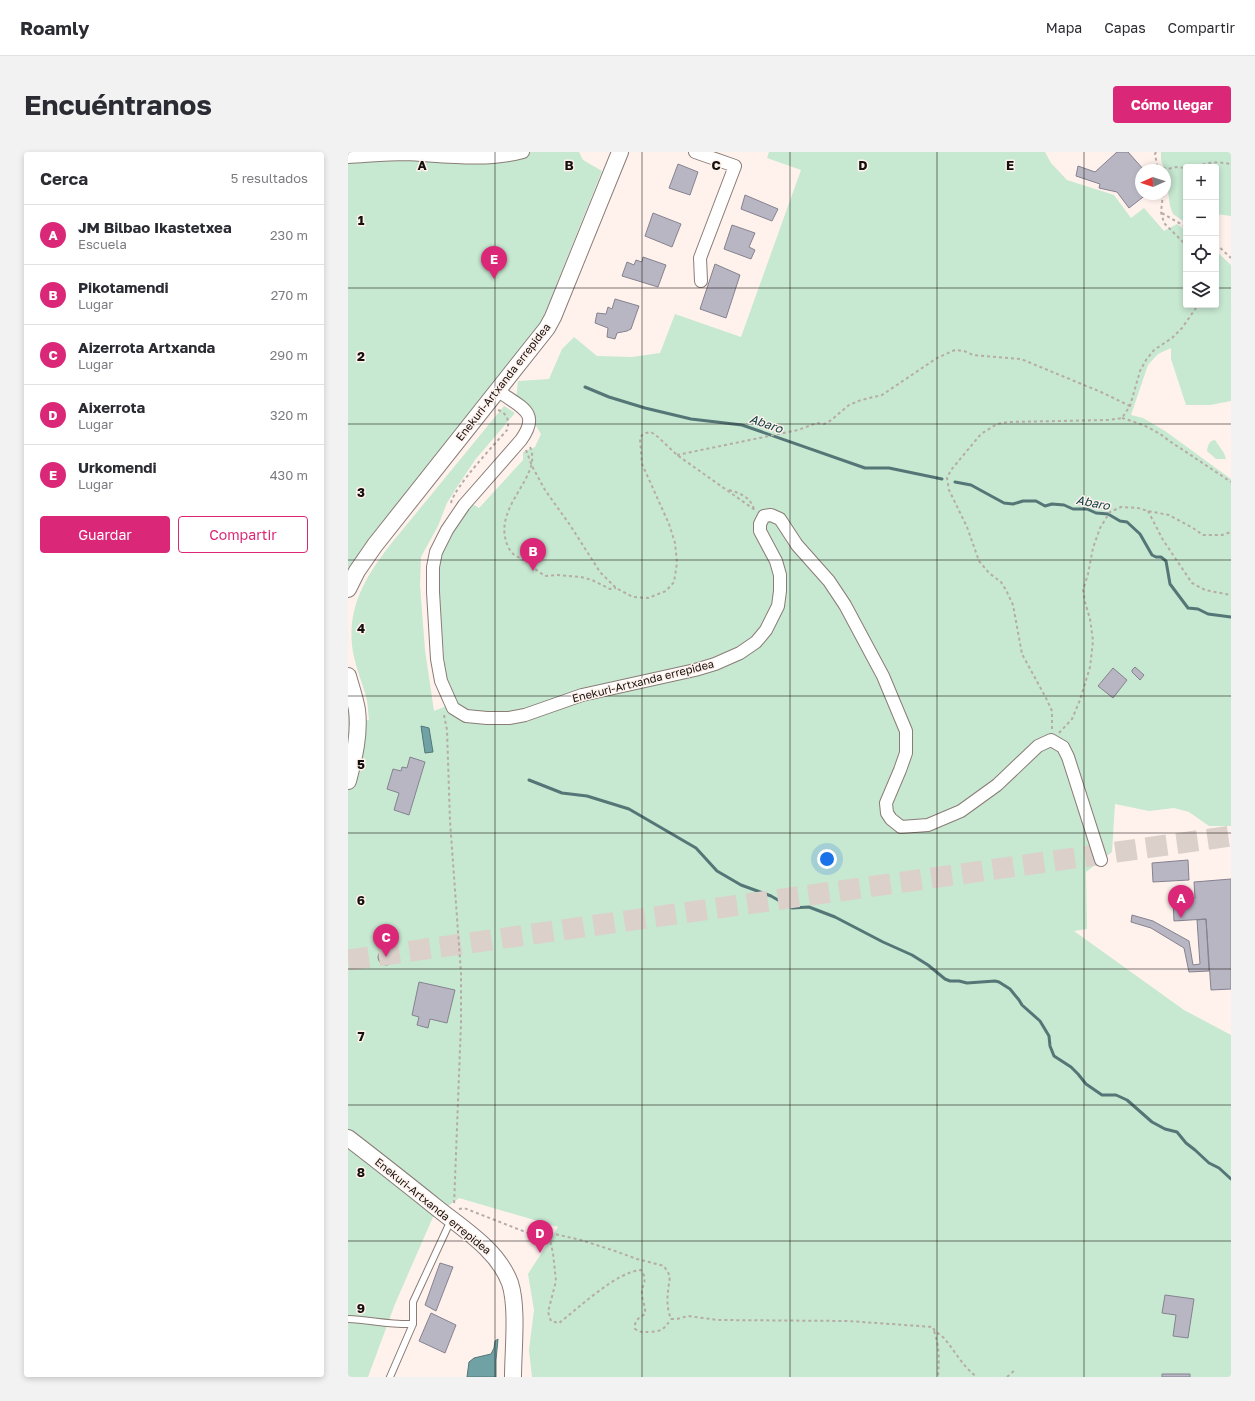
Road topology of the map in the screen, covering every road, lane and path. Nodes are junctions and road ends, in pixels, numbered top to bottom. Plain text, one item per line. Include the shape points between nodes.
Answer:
1 (523, 152) edge
2 (620, 152) edge
3 (695, 152) edge
4 (1156, 152) edge
5 (348, 157) edge
6 (1157, 164) edge
7 (1203, 164) edge
8 (1231, 164) edge
9 (1171, 168) edge
10 (1183, 168) edge
11 (1162, 200) edge
12 (1161, 212) junction
13 (1183, 225) edge
14 (1183, 242) edge
15 (1219, 247) edge
16 (1231, 258) edge
17 (701, 281) dead end
18 (1196, 308) edge
19 (501, 393) junction
20 (1130, 406) junction
21 (493, 410) dead end
22 (1122, 418) junction
23 (677, 455) junction
24 (532, 466) junction
25 (1231, 482) edge
26 (727, 489) junction
27 (451, 505) dead end
28 (1148, 511) junction
29 (759, 513) junction
30 (1231, 532) edge
31 (616, 588) junction
32 (348, 589) edge
33 (1231, 596) edge
34 (348, 676) edge
35 (442, 711) dead end
36 (1051, 740) junction
37 (348, 781) edge
38 (1101, 860) dead end
39 (348, 1138) edge
40 (453, 1216) junction
41 (528, 1233) junction
42 (671, 1318) junction
43 (348, 1320) edge
44 (412, 1324) junction
45 (933, 1330) junction
46 (1015, 1370) dead end
47 (390, 1377) edge
48 (513, 1377) edge
49 (938, 1377) edge
50 (977, 1377) edge
51 (1007, 1377) edge

1 - 5 street via 475,158 404,154
2 - 19 street, Enekuri-Artxanda errepidea via 553,317
3 - 17 street via 735,166 700,258
4 - 6 path
7 - 8 path
9 - 10 path
11 - 12 path
12 - 13 path
12 - 14 path via 1164,223
15 - 16 path
18 - 20 path via 1182,328 1154,350 1146,360 1140,371
19 - 29 street, Enekuri-Artxanda errepidea via 520,405 530,416 528,430 460,511 436,552 433,568 437,659 441,681 453,708 466,716 509,718 525,715 582,695 716,664 756,642 766,630 778,606 780,591 780,575 776,561 760,531
19 - 32 street, Enekuri-Artxanda errepidea via 375,545
20 - 22 path
20 - 23 path via 1020,359 972,355 955,350 937,358 882,395 849,405 824,424
21 - 27 path via 504,413 509,426 465,480 452,499
22 - 25 path via 1138,422 1160,433
22 - 36 path via 996,424 981,434 947,478 949,490 968,527 979,561 1000,582 1013,605 1022,654 1052,711
23 - 26 path
23 - 31 path via 651,432 646,432 640,439 642,464 675,543 677,563 674,582 666,591 648,598 633,597
24 - 24 path via 524,445 530,446
24 - 31 path via 545,490 600,572
24 - 31 path via 510,506 504,523 507,546 515,556 533,563 535,569 545,576 582,577 610,589
26 - 29 path
26 - 29 path via 739,492 752,502
28 - 30 path via 1169,515 1203,535 1222,535
28 - 33 path via 1163,540 1192,583 1205,590
28 - 36 path via 1121,508 1110,512 1100,528 1083,590 1093,641 1090,667 1072,719
29 - 36 street via 780,519 797,546 829,581 845,605 883,676 906,731 906,753 886,803 891,820 901,827 928,825 962,811 997,784 1038,746
34 - 37 street via 357,708 358,723 358,738
35 - 40 path via 446,730 461,974
36 - 38 street via 1063,747 1068,756
39 - 40 street, Enekuri-Artxanda errepidea
40 - 41 path via 458,1209 464,1208
40 - 44 lane via 413,1302
40 - 48 street, Enekuri-Artxanda errepidea via 493,1255 508,1279 514,1323
41 - 42 path via 533,1229 560,1235 664,1266 670,1276 667,1301
41 - 42 path via 542,1232 549,1236 556,1281 548,1312 551,1321 559,1323 618,1277 635,1270 641,1270 644,1274 642,1294 646,1309 645,1314 636,1320 635,1329 644,1333 661,1331
42 - 45 path via 688,1316 718,1320 848,1321 924,1325 933,1327
43 - 44 lane
44 - 47 lane
45 - 49 path via 938,1344
45 - 50 path via 942,1336 969,1371
46 - 51 path

